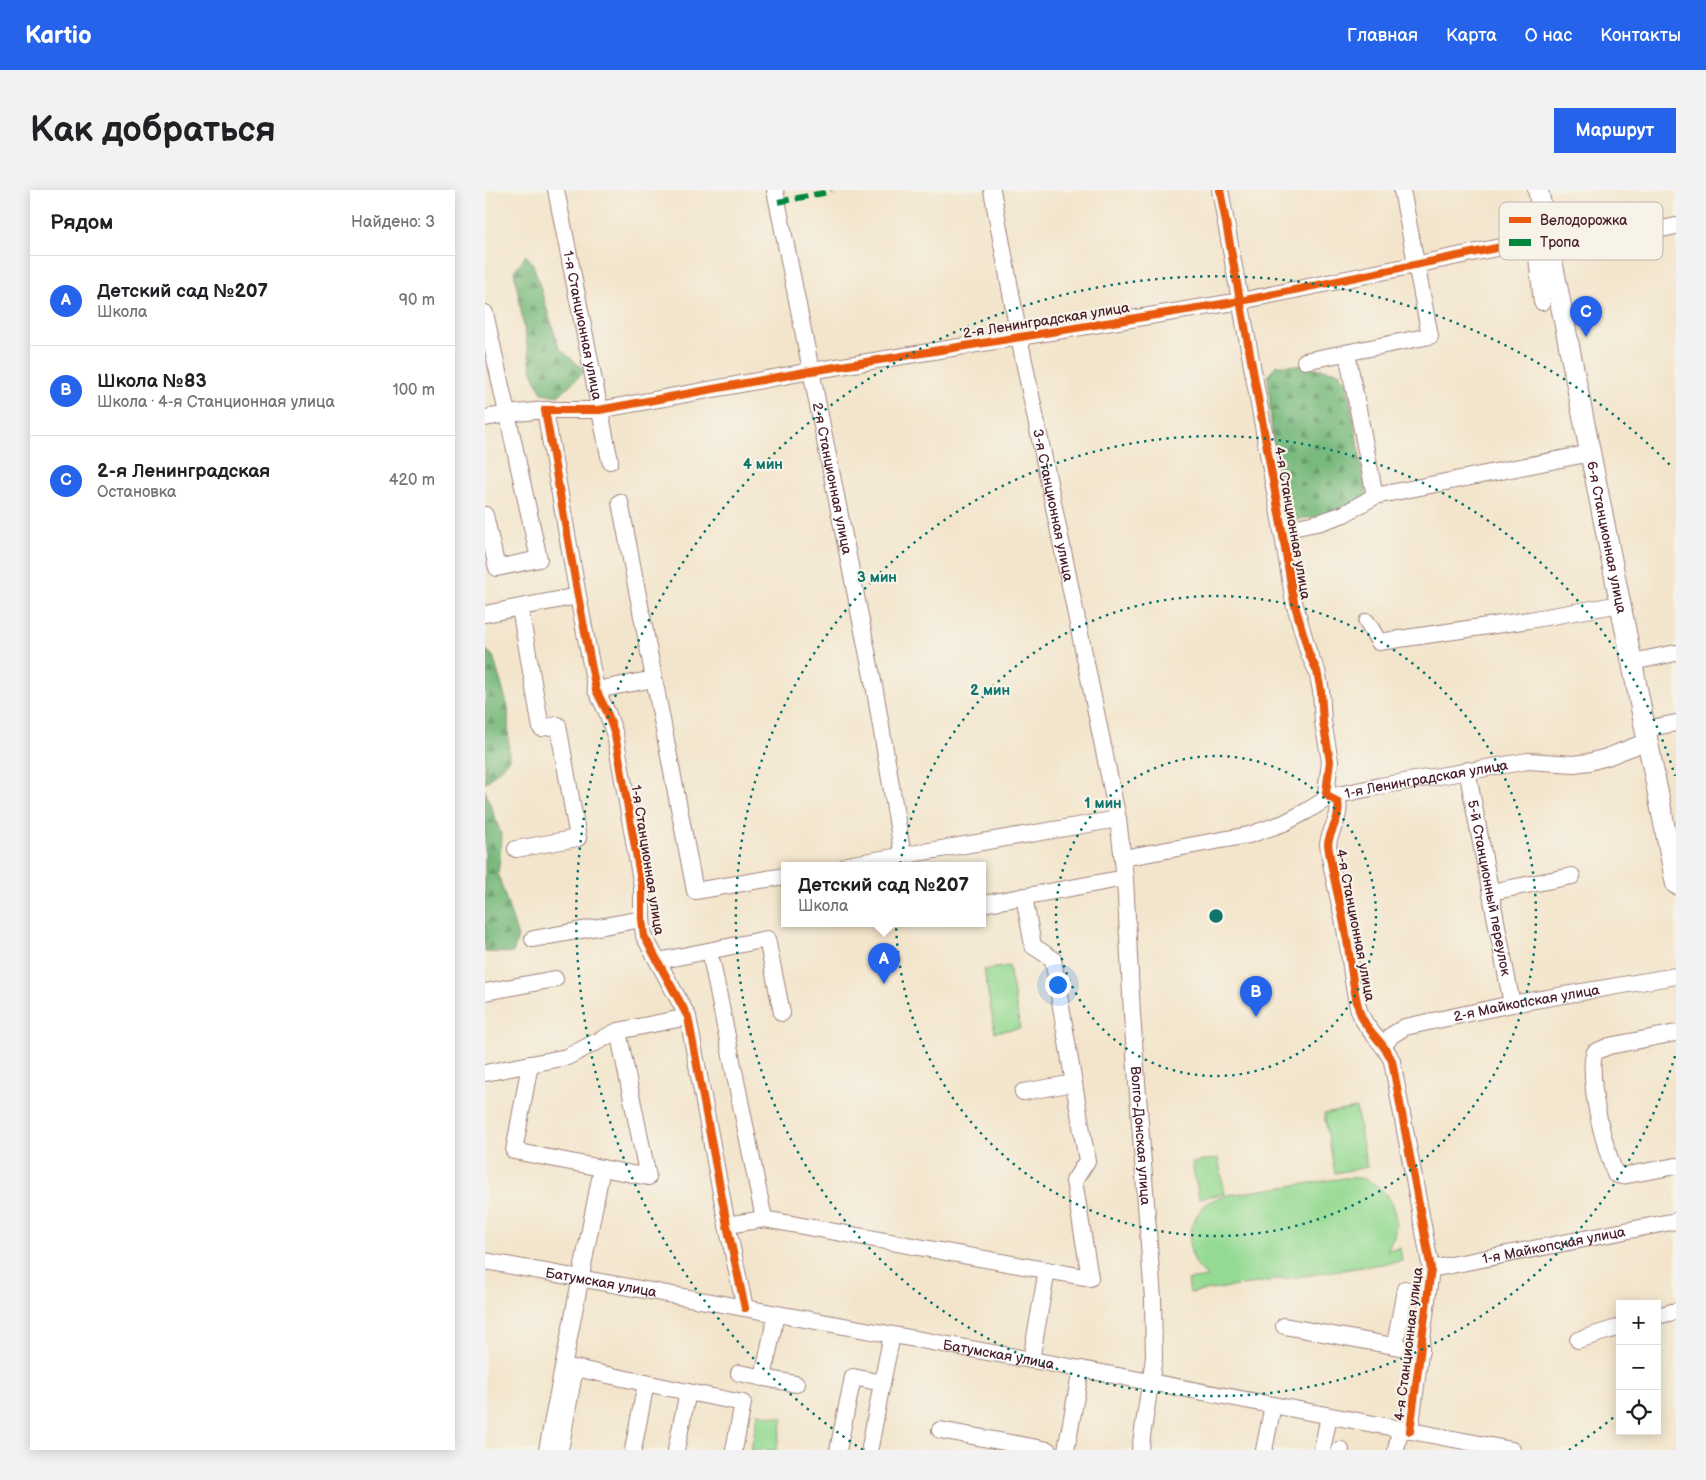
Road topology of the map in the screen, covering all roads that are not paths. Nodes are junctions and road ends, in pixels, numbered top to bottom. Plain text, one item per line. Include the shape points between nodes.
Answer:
1 (556, 190) edge
2 (775, 190) edge
3 (992, 190) edge
4 (1220, 190) edge
5 (1401, 190) edge
6 (1676, 226) edge
7 (1663, 228) edge
8 (1499, 251) edge
9 (1544, 260) edge
10 (1549, 260) edge
11 (1417, 264) junction
12 (1241, 301) junction
13 (1542, 302) dead end
14 (485, 313) edge
15 (1019, 337) junction
16 (1347, 353) junction
17 (1305, 361) dead end
18 (811, 371) junction
19 (545, 410) junction
20 (599, 410) junction
21 (507, 414) junction
22 (485, 418) edge
23 (1591, 454) junction
24 (610, 461) dead end
25 (1375, 496) junction
26 (621, 502) dead end
27 (485, 515) edge
28 (1282, 530) junction
29 (578, 596) junction
30 (1621, 604) junction
31 (520, 608) junction
32 (485, 614) edge
33 (1367, 622) dead end
34 (1676, 653) edge
35 (1632, 662) junction
36 (654, 679) junction
37 (596, 690) junction
38 (1676, 723) edge
39 (1647, 735) junction
40 (1467, 770) junction
41 (1329, 797) junction
42 (1118, 819) junction
43 (516, 849) dead end
44 (903, 856) junction
45 (1123, 858) junction
46 (866, 862) edge
47 (1572, 876) dead end
48 (781, 877) edge
49 (1125, 878) junction
50 (1676, 884) edge
51 (1491, 892) junction
52 (1024, 896) junction
53 (986, 903) edge
54 (642, 919) junction
55 (533, 939) dead end
56 (658, 961) junction
57 (712, 962) dead end
58 (1676, 976) edge
59 (555, 979) dead end
60 (485, 992) edge
61 (1512, 1004) junction
62 (782, 1013) dead end
63 (688, 1017) junction
64 (619, 1031) junction
65 (1676, 1033) edge
66 (1384, 1045) junction
67 (530, 1064) junction
68 (485, 1073) edge
69 (1074, 1083) junction
70 (1023, 1092) dead end
71 (1676, 1166) edge
72 (602, 1168) junction
73 (764, 1219) junction
74 (1676, 1221) edge
75 (727, 1225) junction
76 (485, 1261) edge
77 (1431, 1269) junction
78 (1047, 1270) junction
79 (581, 1278) junction
80 (1405, 1289) dead end
81 (745, 1308) junction
82 (1676, 1311) edge
83 (776, 1314) junction
84 (1661, 1315) edge
85 (1283, 1326) dead end
86 (1616, 1328) edge
87 (892, 1335) junction
88 (1578, 1340) dead end
89 (1395, 1346) junction
90 (1421, 1351) junction
91 (1031, 1360) junction
92 (1081, 1369) junction
93 (739, 1373) dead end
94 (763, 1378) junction
95 (1151, 1382) junction
96 (646, 1383) junction
97 (882, 1383) junction
98 (796, 1384) dead end
99 (688, 1392) junction
100 (1273, 1405) junction
101 (1329, 1416) junction
102 (940, 1430) dead end
103 (1405, 1430) junction
104 (870, 1447) dead end
105 (1019, 1447) edge
106 (1505, 1449) edge
107 (547, 1450) edge
108 (560, 1450) edge
109 (633, 1450) edge
110 (676, 1450) edge
111 (734, 1450) edge
112 (838, 1450) edge
113 (1048, 1450) edge
114 (1066, 1450) edge
115 (1140, 1450) edge
116 (1264, 1450) edge
117 (1322, 1450) edge
118 (1396, 1450) edge

1 - 20 street, 1-я Станционная улица
2 - 18 street, 2-я Станционная улица
3 - 15 street, 3-я Станционная улица
4 - 12 street, 4-я Станционная улица
5 - 11 street
6 - 7 street, 2-я Ленинградская улица
8 - 11 street, 2-я Ленинградская улица
9 - 13 street
10 - 23 main road, 6-я Станционная улица
11 - 12 street, 2-я Ленинградская улица
11 - 16 street via 1430,336
12 - 15 street, 2-я Ленинградская улица
12 - 28 street, 4-я Станционная улица
14 - 21 street
15 - 18 street, 2-я Ленинградская улица
15 - 42 street, 3-я Станционная улица
16 - 17 street
16 - 25 street
18 - 20 street, 2-я Ленинградская улица
18 - 44 street, 2-я Станционная улица via 875,691
19 - 20 street, 2-я Ленинградская улица
19 - 21 street, 2-я Ленинградская улица
19 - 29 street, 1-я Станционная улица
20 - 24 street, 1-я Станционная улица
21 - 22 street, 2-я Ленинградская улица
21 - 27 street via 539,559 497,568
23 - 25 street
23 - 30 main road, 6-я Станционная улица
25 - 28 street via 1344,514
26 - 36 street
28 - 41 street, 4-я Станционная улица via 1294,602 1321,691 1330,761 1325,786
29 - 31 street
29 - 37 street, 1-я Станционная улица
30 - 33 street via 1379,642
30 - 35 main road, 6-я Станционная улица
31 - 32 street
31 - 43 street via 541,728 558,725 578,838
34 - 35 street
35 - 39 main road, 6-я Станционная улица
36 - 37 street
36 - 48 street via 695,891
37 - 54 street, 1-я Станционная улица via 615,734 642,886
38 - 39 street, 1-я Ленинградская улица
39 - 40 street, 1-я Ленинградская улица via 1607,757 1589,762 1528,760
39 - 50 main road, 6-я Станционная улица
40 - 41 street, 1-я Ленинградская улица
40 - 51 street, 5-й Станционный переулок
41 - 45 street, 1-я Ленинградская улица via 1307,812 1255,833
41 - 66 street, 4-я Станционная улица via 1338,802 1340,811 1328,844 1359,1011 1367,1028
42 - 44 street
42 - 45 street, Волго-Донская улица
44 - 46 street
45 - 49 street, Волго-Донская улица
47 - 51 street
49 - 52 street
49 - 95 street, Волго-Донская улица via 1153,1299
51 - 61 street, 5-й Станционный переулок
52 - 53 street
52 - 69 street via 1033,946 1053,959
54 - 55 street
54 - 56 street, 1-я Станционная улица via 644,936
56 - 62 street via 767,939
56 - 63 street, 1-я Станционная улица
57 - 73 street
58 - 61 street, 2-я Майкопская улица
59 - 60 street
61 - 66 street, 2-я Майкопская улица via 1405,1027
63 - 64 street
63 - 75 street, 1-я Станционная улица
64 - 67 street via 567,1057
64 - 72 street via 648,1177
65 - 71 street via 1609,1046 1595,1052 1592,1059 1594,1102 1615,1174 1622,1176
66 - 77 street, 4-я Станционная улица via 1392,1061
67 - 68 street
67 - 72 street via 514,1151
69 - 70 street
69 - 78 street via 1087,1162 1074,1180 1090,1278
72 - 79 street
73 - 75 street
73 - 78 street
74 - 77 street, 1-я Майкопская улица
75 - 81 street, 1-я Станционная улица
76 - 79 street, Батумская улица
77 - 90 street, 4-я Станционная улица
78 - 91 street
79 - 81 street, Батумская улица
79 - 107 street
80 - 89 street
81 - 83 street, Батумская улица
82 - 84 street
83 - 87 street, Батумская улица
83 - 94 street
85 - 89 street
86 - 88 street
87 - 91 street, Батумская улица
87 - 97 street
89 - 90 street
90 - 103 street, 4-я Станционная улица
91 - 92 street, Батумская улица
92 - 95 street, Батумская улица
92 - 114 street
93 - 94 street
94 - 98 street
95 - 100 street, Батумская улица
95 - 115 street, Волго-Донская улица
96 - 99 street
96 - 108 street via 575,1368
96 - 109 street
97 - 104 street
97 - 112 street via 853,1378
99 - 110 street
99 - 111 street via 743,1403
100 - 101 street, Батумская улица
100 - 116 street
101 - 103 street, Батумская улица
101 - 117 street
102 - 105 street
103 - 106 street, Батумская улица
103 - 118 street, 4-я Станционная улица
105 - 113 street

